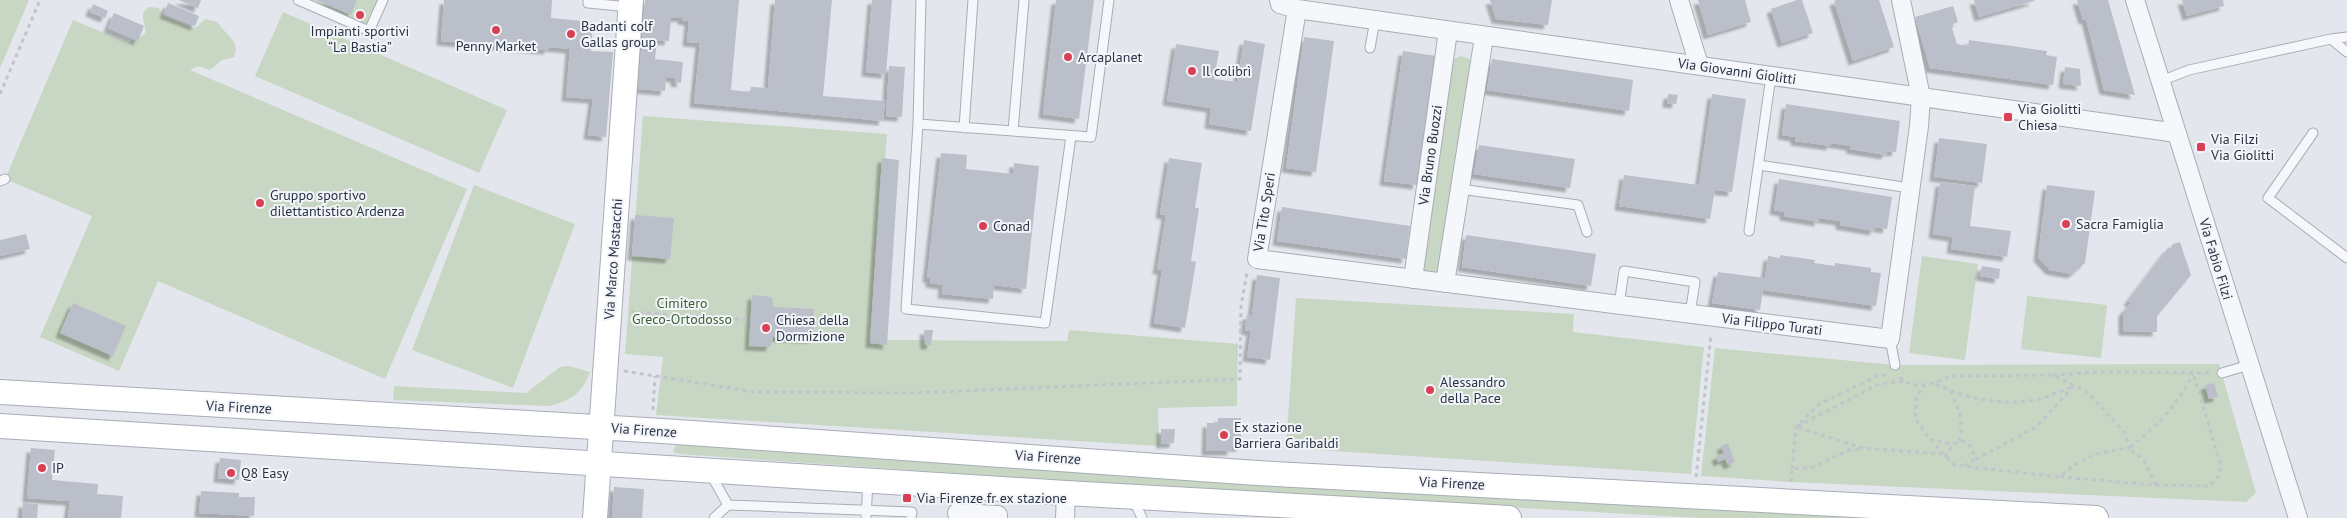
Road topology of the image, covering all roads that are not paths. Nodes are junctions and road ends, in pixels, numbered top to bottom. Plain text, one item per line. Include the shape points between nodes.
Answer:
1 (298, 0) edge
2 (383, 0) edge
3 (588, 0) edge
4 (921, 0) edge
5 (973, 0) edge
6 (1024, 0) edge
7 (1109, 0) edge
8 (1279, 0) edge
9 (1679, 0) edge
10 (2135, 0) edge
11 (1905, 1) edge
12 (631, 4) edge
13 (1296, 9) junction
14 (1375, 20) junction
15 (1448, 31) junction
16 (1484, 37) junction
17 (2347, 37) edge
18 (2331, 39) junction
19 (1370, 48) dead end
20 (2347, 52) edge
21 (1699, 65) junction
22 (1771, 76) junction
23 (2161, 81) junction
24 (1921, 97) junction
25 (918, 124) junction
26 (964, 128) junction
27 (1013, 131) junction
28 (2177, 133) junction
29 (2313, 133) dead end
30 (1071, 136) junction
31 (1759, 165) junction
32 (1910, 188) junction
33 (1460, 189) junction
34 (1749, 231) dead end
35 (1587, 232) dead end
36 (2347, 258) edge
37 (1413, 279) junction
38 (1446, 283) junction
39 (1619, 305) junction
40 (1690, 314) junction
41 (1890, 339) junction
42 (1895, 365) road end
43 (2249, 365) junction
44 (2222, 373) road end
45 (0, 392) edge
46 (0, 426) edge
47 (602, 427) junction
48 (599, 463) junction
49 (709, 471) junction
50 (868, 481) junction
51 (958, 486) junction
52 (1066, 493) junction
53 (1132, 497) junction
54 (728, 505) junction
55 (838, 513) edge
56 (867, 514) edge
57 (956, 515) edge
58 (595, 518) edge
59 (714, 518) edge
60 (911, 518) edge
61 (998, 518) edge
62 (1066, 518) edge
63 (1142, 518) edge
64 (1498, 518) edge
65 (1509, 518) edge
66 (2096, 518) edge
67 (2298, 518) edge

1 - 2 lane via 369,31
3 - 12 lane via 588,3
4 - 25 lane
5 - 26 lane
6 - 27 lane
7 - 30 lane via 1091,137
8 - 13 street, Via Giovanni Giolitti via 1280,4
9 - 21 street
10 - 23 street, Via Fabio Filzi
11 - 24 street
12 - 47 main road, Via Marco Mastacchi
13 - 14 street, Via Giovanni Giolitti
13 - 37 street, Via Tito Speri via 1257,259
14 - 15 street, Via Giovanni Giolitti
14 - 19 lane
15 - 16 street, Via Giovanni Giolitti
15 - 37 street, Via Bruno Buozzi
16 - 21 street, Via Giovanni Giolitti
16 - 33 street
17 - 18 lane
18 - 20 lane
18 - 23 lane via 2189,70
21 - 22 street, Via Giovanni Giolitti
22 - 24 street, Via Giovanni Giolitti
22 - 31 lane
23 - 28 street, Via Fabio Filzi
24 - 28 street, Via Giovanni Giolitti
24 - 32 street
25 - 26 lane
25 - 30 lane via 906,309 1045,323
26 - 27 lane
27 - 30 lane
28 - 43 street, Via Fabio Filzi
29 - 36 lane via 2268,198
31 - 32 lane
31 - 34 lane
32 - 41 street
33 - 35 lane via 1578,205
33 - 38 street
37 - 38 street, Via Filippo Turati
38 - 39 street, Via Filippo Turati
39 - 40 street, Via Filippo Turati
39 - 40 lane via 1624,272 1695,282
40 - 41 street, Via Filippo Turati
41 - 42 lane
43 - 44 lane
43 - 67 street, Via Fabio Filzi
45 - 47 main road, Via Firenze
46 - 48 main road
47 - 48 main road, Via Marco Mastacchi
47 - 66 main road, Via Firenze via 1257,473
48 - 49 main road
48 - 58 main road, Via Marco Mastacchi
49 - 50 main road
49 - 54 lane
50 - 51 main road
50 - 56 lane
51 - 52 main road
51 - 57 lane
52 - 53 main road
52 - 62 street
53 - 63 lane
53 - 64 main road via 1278,509
54 - 55 lane
54 - 59 lane
55 - 56 lane
56 - 60 lane via 912,512
57 - 61 street via 998,515
64 - 65 main road

